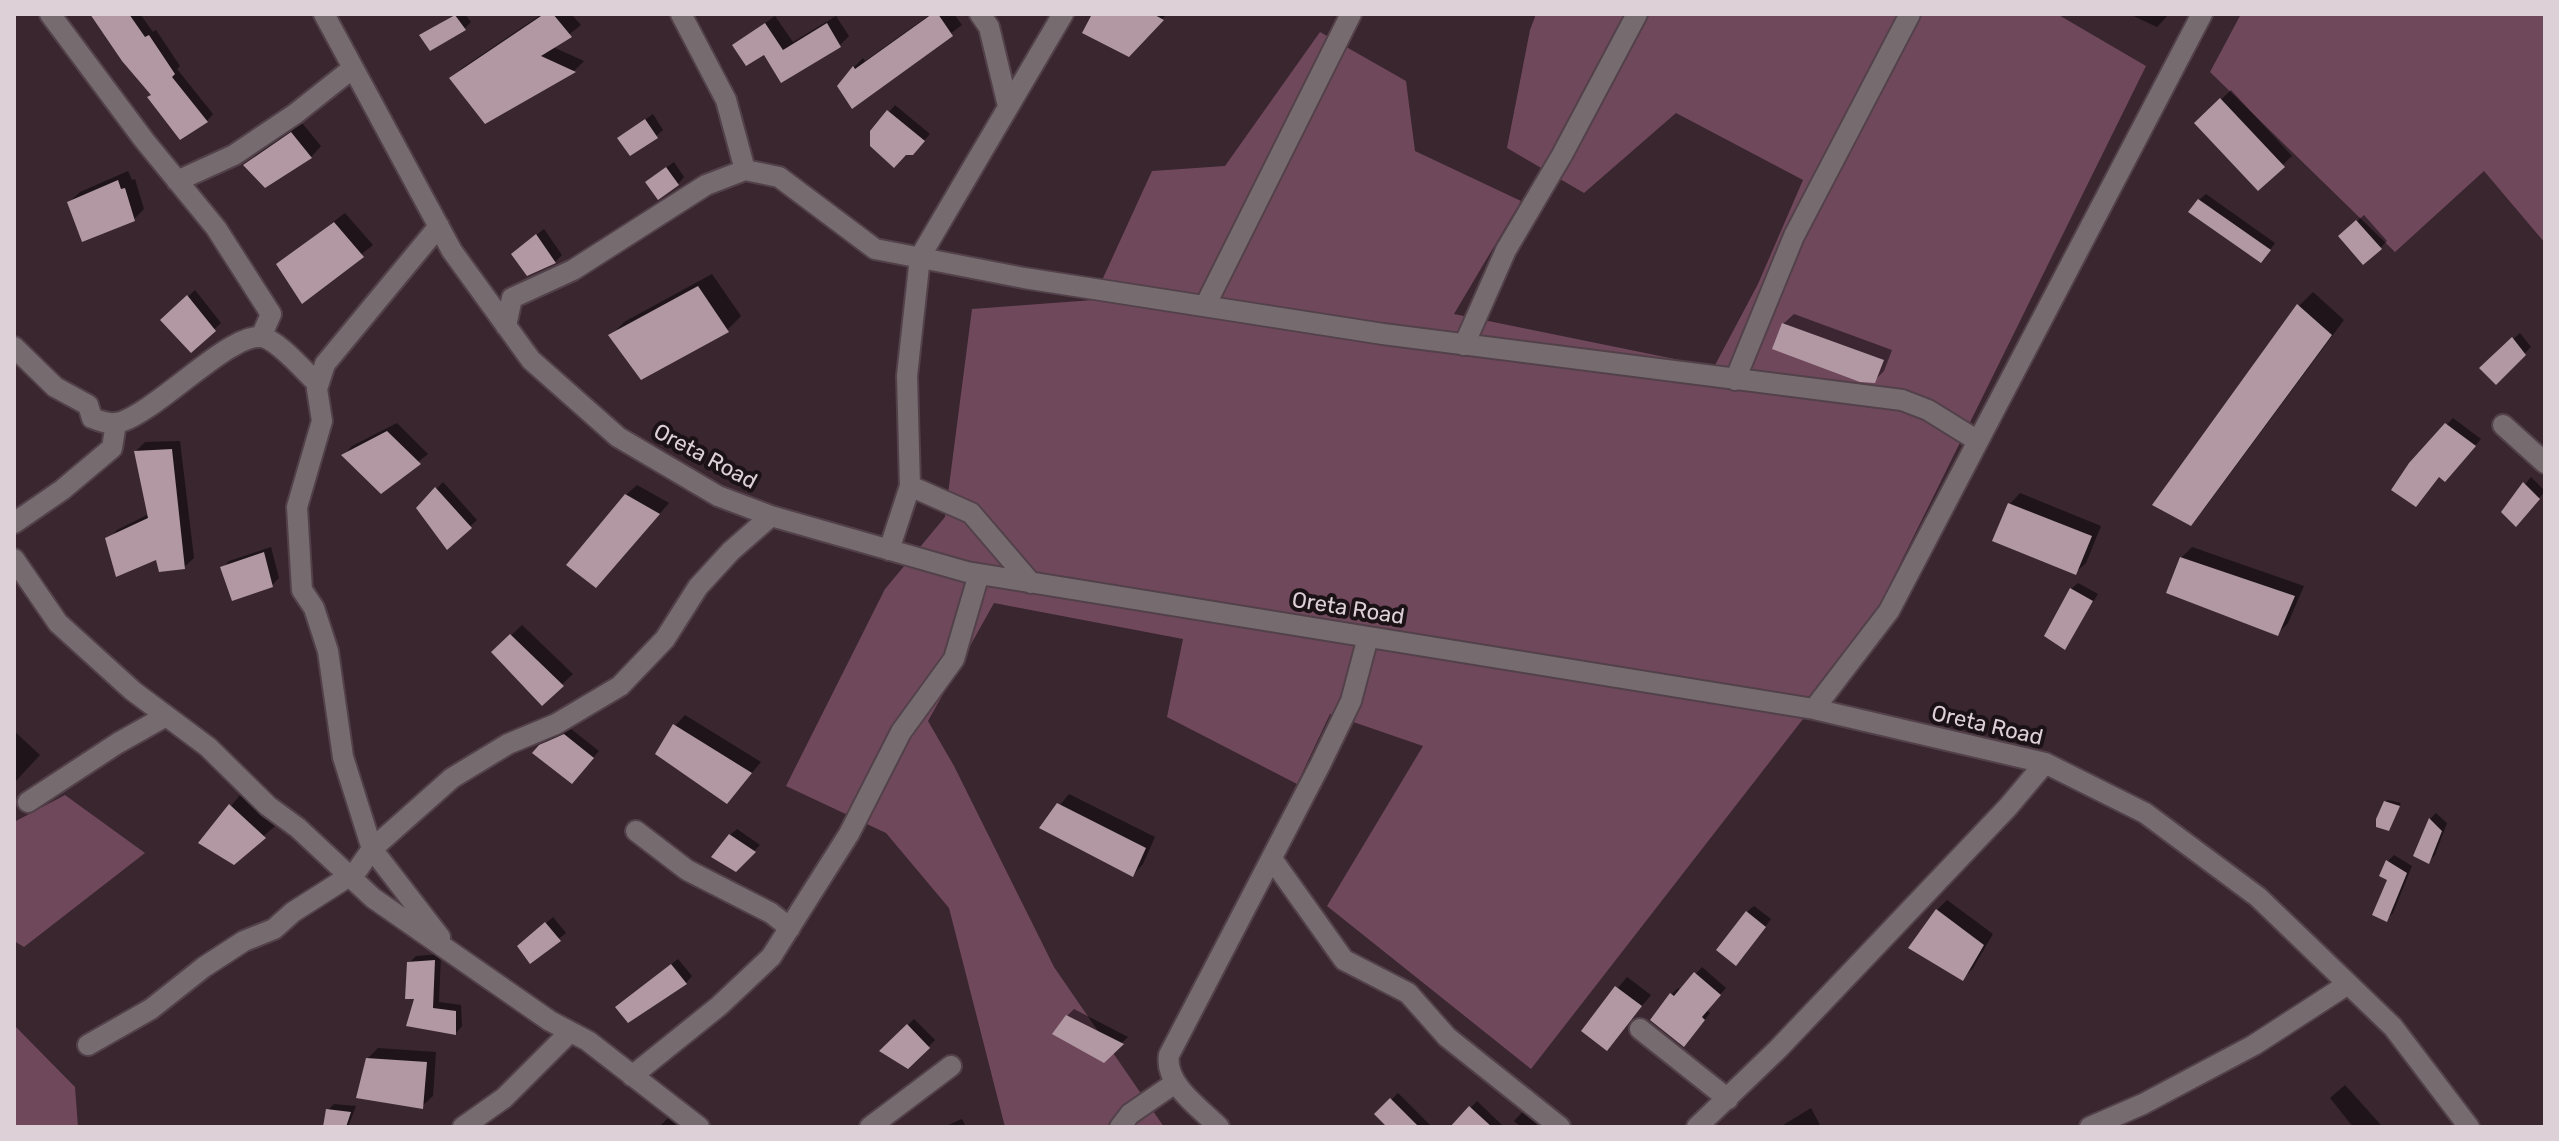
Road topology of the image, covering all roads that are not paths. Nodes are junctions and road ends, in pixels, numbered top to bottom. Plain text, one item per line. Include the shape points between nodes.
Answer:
1 (50, 14) edge
2 (324, 14) edge
3 (681, 14) edge
4 (980, 14) edge
5 (1063, 14) edge
6 (1351, 14) edge
7 (1637, 14) edge
8 (1910, 14) edge
9 (2202, 14) edge
10 (353, 68) junction
11 (1008, 106) junction
12 (745, 170) junction
13 (177, 181) junction
14 (439, 226) junction
15 (920, 257) junction
16 (1205, 306) junction
17 (506, 326) junction
18 (261, 337) junction
19 (1464, 345) junction
20 (14, 347) edge
21 (1735, 380) junction
22 (318, 384) junction
23 (116, 423) junction
24 (2503, 425) dead end
25 (1978, 441) junction
26 (2545, 463) edge
27 (910, 486) junction
28 (771, 516) junction
29 (14, 523) edge
30 (889, 550) junction
31 (14, 559) edge
32 (979, 574) junction
33 (1031, 583) junction
34 (1368, 637) junction
35 (1814, 709) junction
36 (166, 716) junction
37 (2045, 763) junction
38 (28, 802) dead end
39 (636, 831) dead end
40 (372, 849) junction
41 (1272, 859) junction
42 (348, 877) junction
43 (790, 928) junction
44 (450, 950) junction
45 (2348, 984) junction
46 (1640, 1029) dead end
47 (570, 1032) junction
48 (88, 1045) dead end
49 (951, 1066) dead end
50 (632, 1076) junction
51 (1175, 1083) junction
52 (1728, 1099) junction
53 (463, 1127) edge
54 (699, 1127) edge
55 (870, 1127) edge
56 (1120, 1127) edge
57 (1219, 1127) edge
58 (1560, 1127) edge
59 (1697, 1127) edge
60 (2090, 1127) edge
61 (2469, 1127) edge

1 - 13 street
2 - 10 street, Oreta Road
3 - 12 street via 726,100
4 - 11 street via 989,27
5 - 11 street
6 - 16 street
7 - 19 street via 1506,250
8 - 21 street via 1794,236
9 - 25 street
10 - 13 street via 234,155
10 - 14 street, Oreta Road
11 - 15 street
12 - 15 street via 779,177 875,249
12 - 17 street via 706,185 573,270 512,298
13 - 18 street via 216,228 271,314
14 - 17 street, Oreta Road
14 - 22 street via 325,364
15 - 16 street
15 - 27 street via 907,376
16 - 19 street
17 - 28 street, Oreta Road via 531,360 618,437 718,496
18 - 22 street via 276,344
18 - 23 street via 214,355 133,417
19 - 21 street
20 - 23 street via 55,387 88,405 92,418
21 - 25 street via 1902,400
22 - 40 street via 322,421 297,507 302,590 328,651 343,757
23 - 29 street via 112,448
24 - 26 street
25 - 35 street via 1889,611
27 - 30 street
27 - 33 street via 971,513
28 - 30 street, Oreta Road
28 - 40 street via 698,587 665,639 620,686 452,778
30 - 32 street, Oreta Road
31 - 36 street via 58,623
32 - 33 street, Oreta Road
32 - 43 street via 954,659 901,732 849,834
33 - 34 street, Oreta Road
34 - 35 street, Oreta Road
34 - 41 street via 1351,701
35 - 37 street, Oreta Road
36 - 38 street
36 - 42 street via 208,747
37 - 45 street, Oreta Road via 2145,813 2258,897
37 - 52 street
39 - 43 street via 687,870
40 - 42 street
40 - 44 street
41 - 51 street via 1169,1055
41 - 58 street via 1344,960 1408,993 1447,1037
42 - 44 street
42 - 48 street
43 - 50 street via 764,965
44 - 47 street
45 - 60 street via 2254,1045
45 - 61 street, Oreta Road via 2393,1027
46 - 52 street
47 - 50 street
47 - 53 street via 511,1092
49 - 55 street
50 - 54 street
51 - 56 street
51 - 57 street
52 - 59 street

